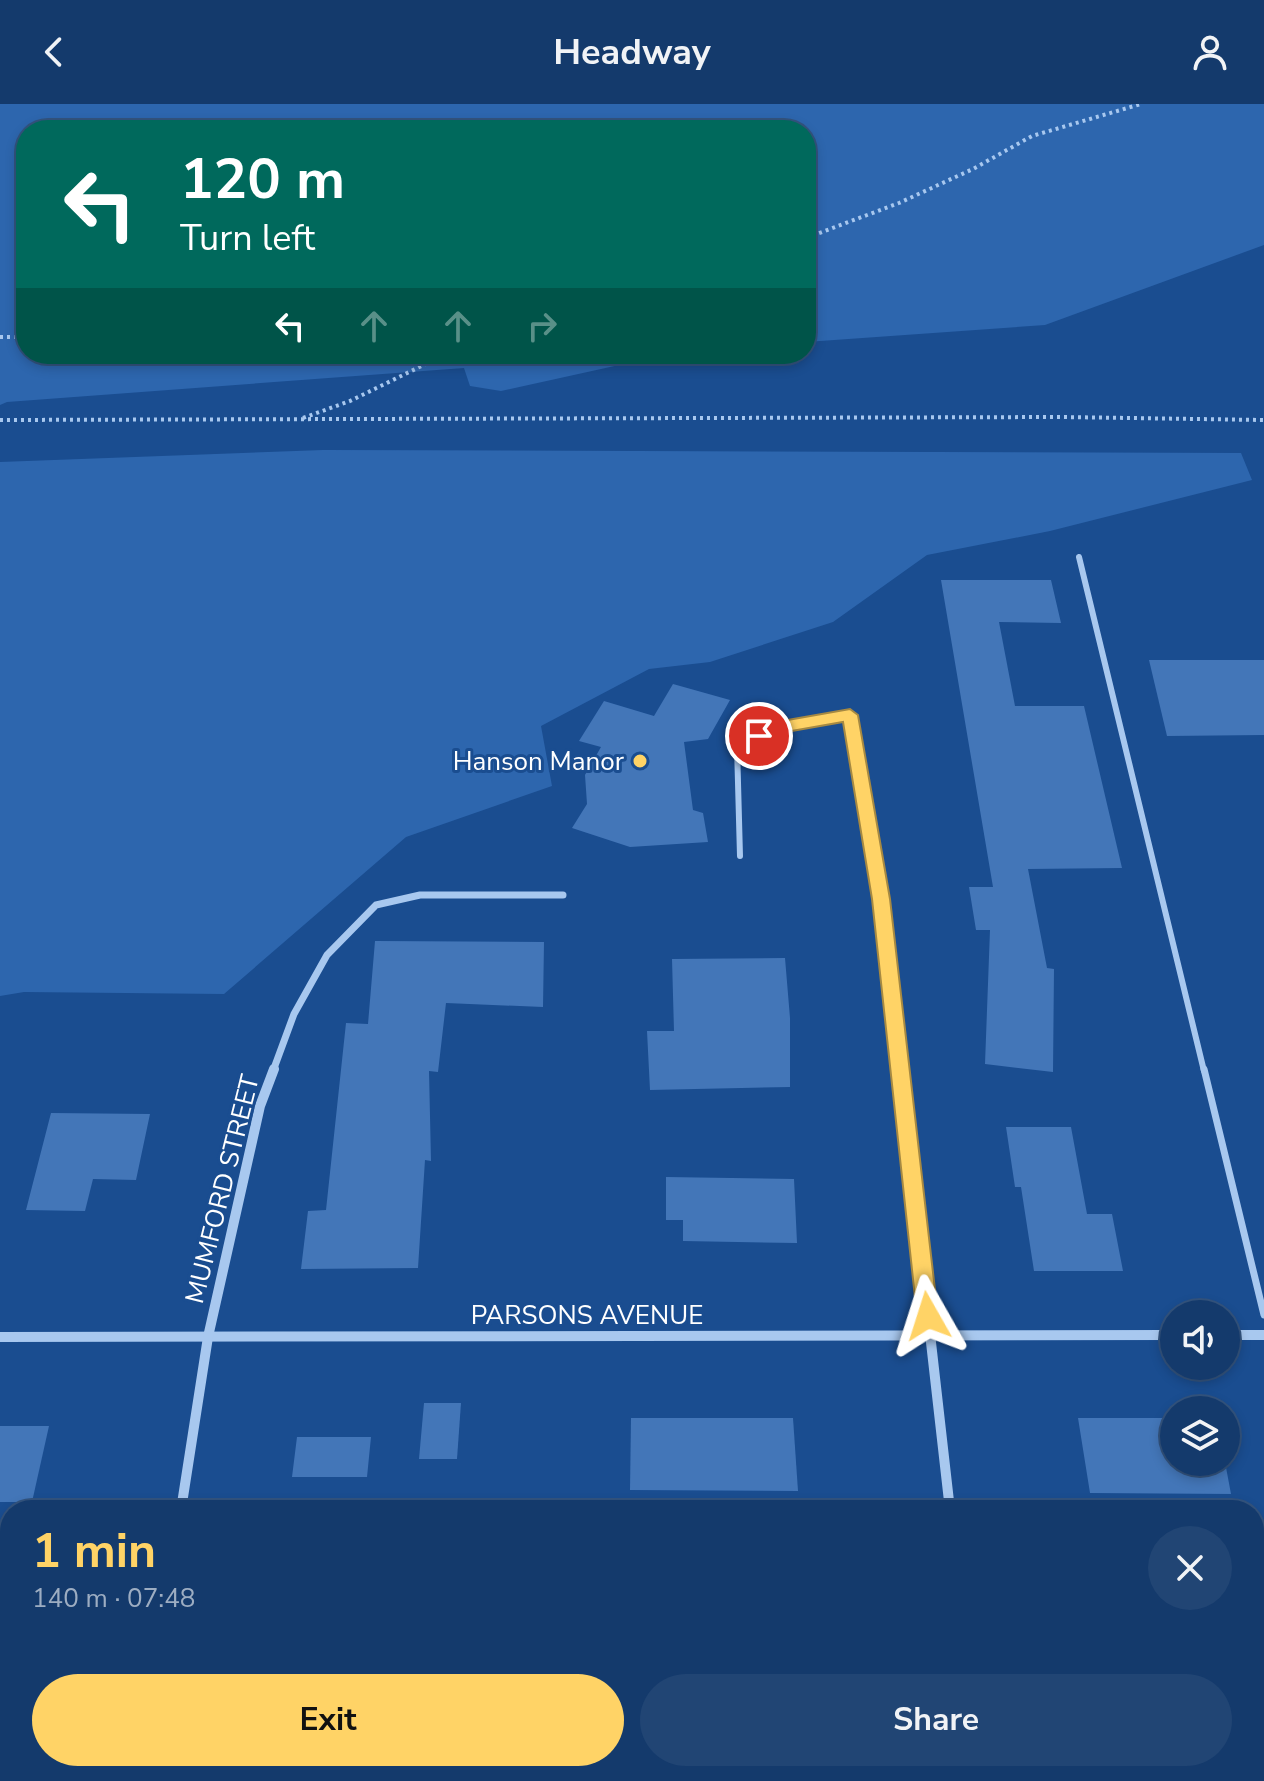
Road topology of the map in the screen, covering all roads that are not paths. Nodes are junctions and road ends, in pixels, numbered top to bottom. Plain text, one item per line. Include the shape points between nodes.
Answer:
1 (1079, 557) dead end
2 (850, 715) joint
3 (740, 856) dead end
4 (563, 895) dead end
5 (1264, 1315) edge
6 (1160, 1335) edge
7 (1240, 1335) edge
8 (1264, 1335) edge
9 (930, 1336) junction
10 (0, 1337) edge
11 (208, 1337) junction
12 (183, 1500) edge
13 (949, 1500) edge

1 - 5 lane
2 - 3 lane via 782,727 737,746
2 - 9 street via 881,899
4 - 11 street, MUMFORD STREET via 420,895 376,905 327,955 294,1014 260,1106
6 - 9 street, PARSONS AVENUE
7 - 8 street
9 - 11 street, PARSONS AVENUE
9 - 13 street
10 - 11 street, PARSONS AVENUE
11 - 12 street, MUMFORD STREET

